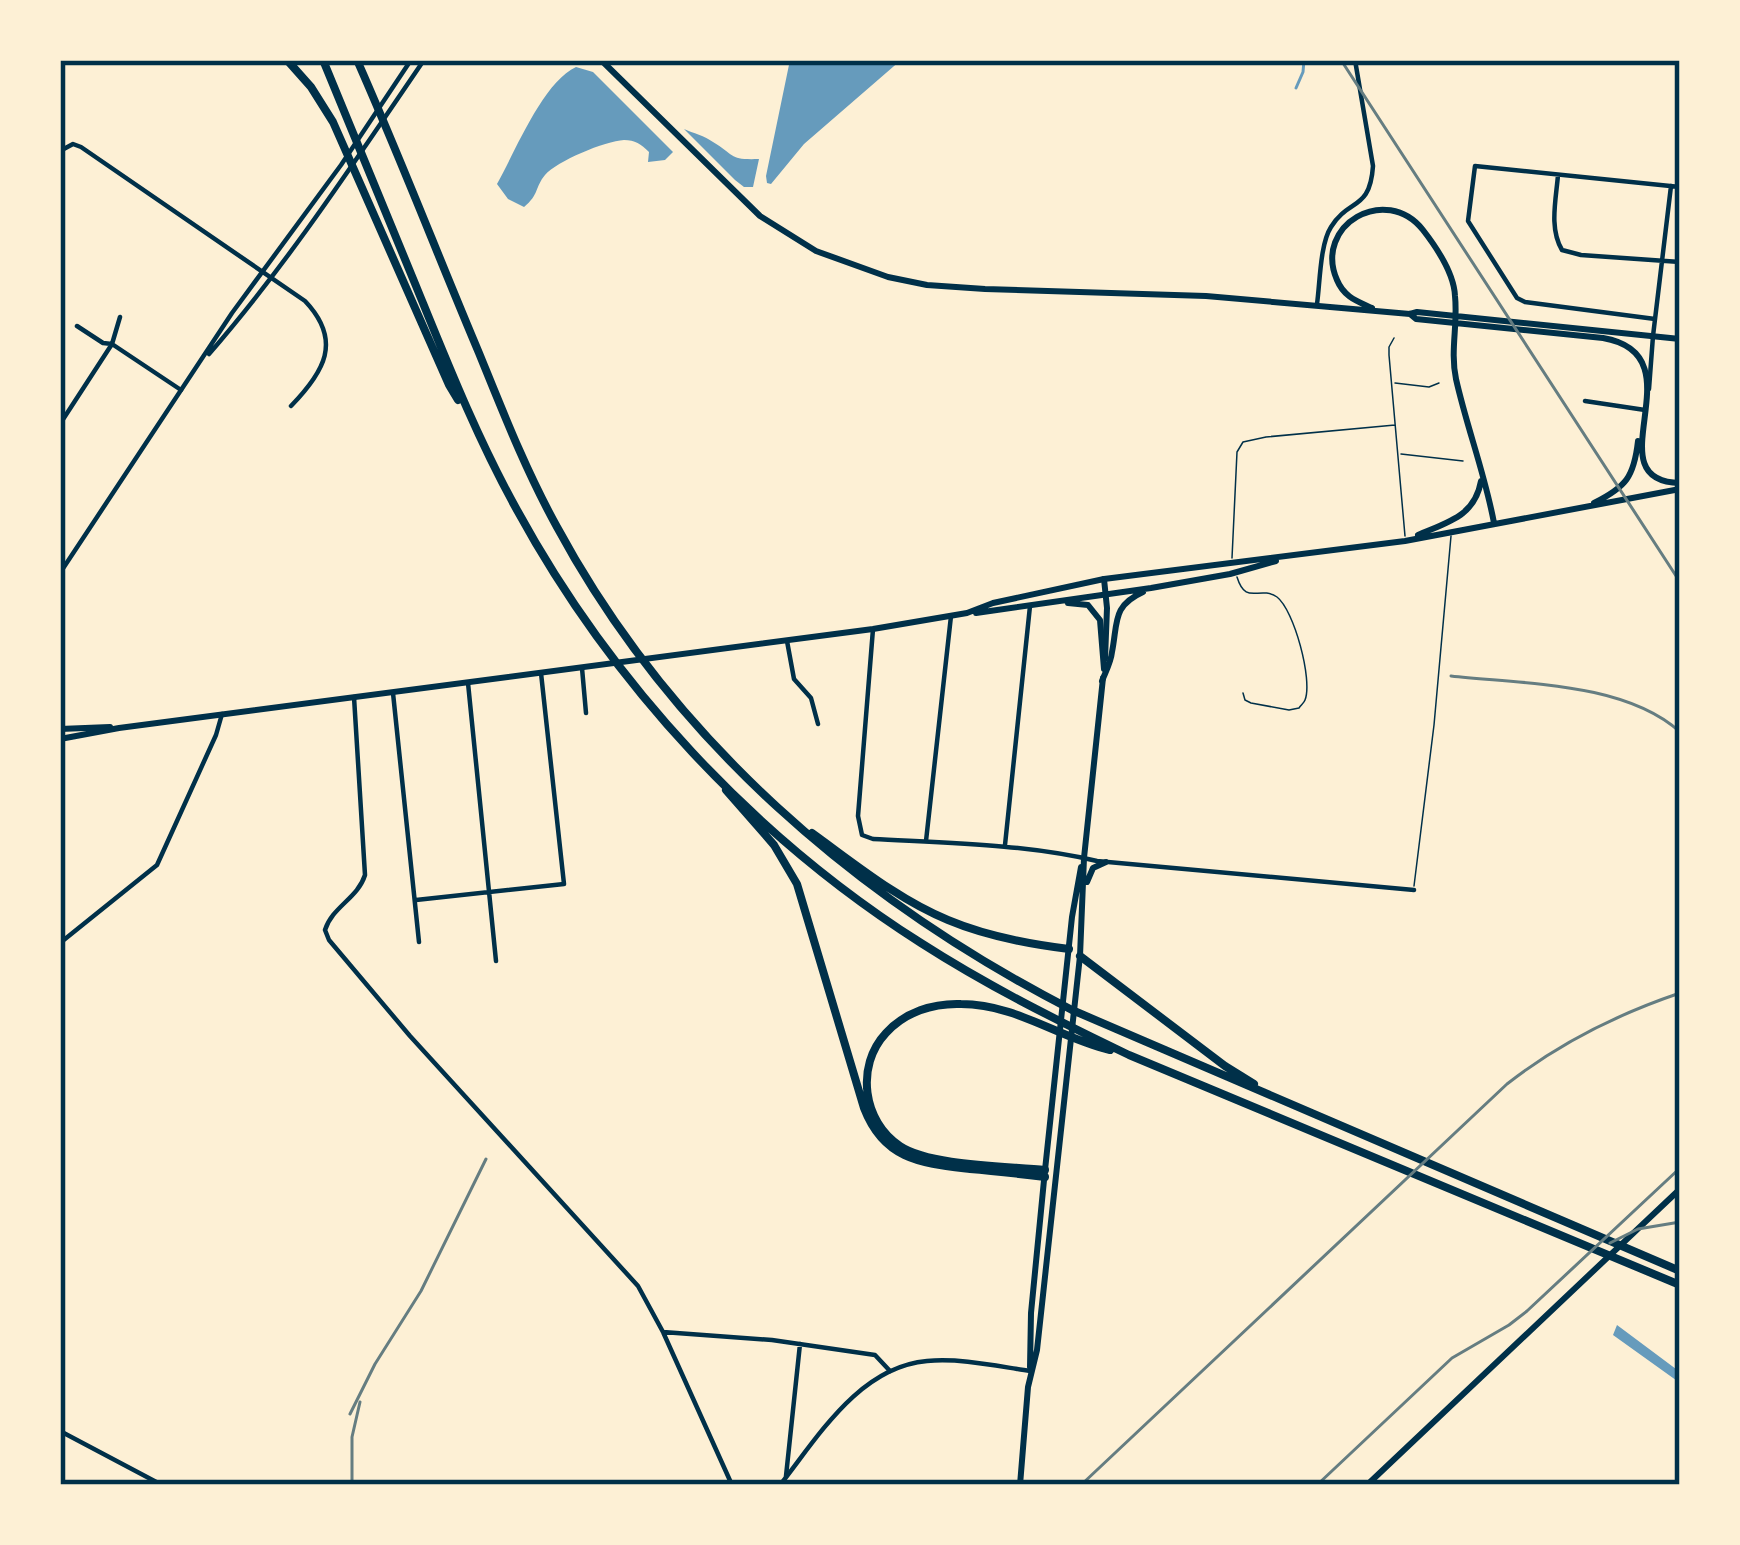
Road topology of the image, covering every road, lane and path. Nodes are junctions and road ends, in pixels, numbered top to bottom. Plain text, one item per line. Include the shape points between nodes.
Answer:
1 (287, 60) edge
2 (323, 60) edge
3 (411, 60) edge
4 (424, 60) edge
5 (601, 60) edge
6 (1355, 60) edge
7 (359, 64) edge
8 (60, 151) edge
9 (1558, 175) junction
10 (1671, 186) junction
11 (1680, 187) edge
12 (1662, 261) junction
13 (1680, 262) edge
14 (261, 272) junction
15 (271, 279) junction
16 (1317, 306) junction
17 (1381, 311) junction
18 (120, 316) dead end
19 (1655, 319) junction
20 (77, 326) dead end
21 (1603, 334) junction
22 (1653, 336) junction
23 (1394, 338) dead end
24 (1680, 340) edge
25 (112, 344) junction
26 (197, 367) junction
27 (1391, 383) junction
28 (1438, 383) dead end
29 (181, 390) junction
30 (1649, 391) junction
31 (1585, 401) dead end
32 (291, 406) dead end
33 (1644, 414) junction
34 (63, 415) edge
35 (60, 424) edge
36 (474, 425) junction
37 (1396, 425) junction
38 (1398, 454) junction
39 (1462, 461) dead end
40 (1481, 466) junction
41 (1680, 486) edge
42 (1591, 505) junction
43 (1494, 525) junction
44 (1452, 533) junction
45 (1406, 541) junction
46 (60, 558) edge
47 (1283, 558) junction
48 (1233, 562) junction
49 (67, 563) junction
50 (60, 573) edge
51 (1235, 573) junction
52 (1104, 579) junction
53 (1151, 588) junction
54 (1106, 593) junction
55 (1032, 605) junction
56 (967, 613) junction
57 (951, 616) junction
58 (873, 628) junction
59 (787, 641) junction
60 (581, 668) junction
61 (1104, 669) junction
62 (541, 673) junction
63 (1102, 681) junction
64 (468, 683) junction
65 (1243, 692) dead end
66 (393, 693) junction
67 (354, 698) junction
68 (586, 713) dead end
69 (222, 714) junction
70 (818, 724) dead end
71 (119, 728) junction
72 (60, 729) edge
73 (60, 740) edge
74 (710, 770) junction
75 (772, 803) junction
76 (926, 842) junction
77 (1005, 847) junction
78 (1084, 858) junction
79 (1106, 862) junction
80 (1414, 890) joint
81 (489, 892) junction
82 (416, 901) junction
83 (1083, 921) junction
84 (419, 942) dead end
85 (60, 943) edge
86 (1069, 949) junction
87 (1080, 956) junction
88 (496, 961) dead end
89 (1099, 1044) junction
90 (1292, 1104) junction
91 (1045, 1174) junction
92 (1058, 1176) junction
93 (1680, 1189) edge
94 (1680, 1270) edge
95 (1680, 1286) edge
96 (663, 1332) junction
97 (800, 1344) junction
98 (890, 1371) junction
99 (1030, 1371) junction
100 (60, 1432) edge
101 (786, 1477) junction
102 (162, 1485) edge
103 (732, 1485) edge
104 (780, 1485) edge
105 (1020, 1485) edge
106 (1367, 1485) edge

1 - 36 highway via 333,122
2 - 36 highway
3 - 14 street
4 - 15 street
5 - 16 main road via 760,216 816,251 875,273 965,287
6 - 16 street via 1372,182 1326,239
7 - 75 highway via 557,527 672,697
8 - 14 street via 81,147
9 - 10 street
9 - 12 street via 1554,227 1562,250
9 - 19 street via 1474,166 1468,221 1517,298
10 - 11 street
10 - 12 street
12 - 13 street
12 - 19 street
14 - 15 street
14 - 26 street
15 - 26 street
15 - 32 street via 305,302 325,331 323,364
16 - 17 main road
17 - 21 main road
17 - 40 main road via 1346,294 1332,260 1346,223 1373,209 1419,225 1452,278 1456,378
18 - 25 street
19 - 22 street
20 - 25 street
21 - 22 main road
21 - 30 main road via 1636,354
22 - 24 main road
22 - 30 street
23 - 27 lane
25 - 29 street
25 - 34 street
26 - 29 street
27 - 28 lane
27 - 37 lane
29 - 49 street
30 - 33 main road
31 - 33 street
33 - 41 main road via 1649,473
33 - 42 main road via 1632,473
34 - 35 street
36 - 74 highway via 598,638
37 - 38 lane
37 - 48 lane via 1243,442
38 - 39 lane
38 - 45 lane
40 - 43 main road
40 - 45 main road via 1469,510
41 - 42 main road
42 - 43 main road
43 - 44 main road
44 - 45 main road
44 - 80 lane
45 - 47 main road
46 - 49 street
47 - 48 main road
47 - 51 main road
48 - 51 lane
48 - 52 main road
49 - 50 street
51 - 53 main road
51 - 65 lane via 1241,589 1281,601 1305,661 1299,708 1251,704
52 - 54 main road
52 - 56 main road
53 - 54 main road
53 - 63 main road via 1120,608
54 - 55 main road
54 - 61 main road
55 - 56 main road
55 - 61 main road via 1091,607 1100,620
55 - 77 street
56 - 57 main road
57 - 58 main road
57 - 76 street
58 - 59 main road
58 - 76 street via 862,835
59 - 60 main road
59 - 70 street via 794,679 811,698
60 - 62 main road
60 - 68 street
61 - 63 main road
62 - 64 main road
62 - 81 street via 564,884
63 - 78 main road
64 - 66 main road
64 - 81 street
66 - 67 main road
66 - 82 street
67 - 69 main road
67 - 96 street via 365,875 328,920 329,940 638,1286
69 - 71 main road
69 - 85 street via 157,865
71 - 72 main road
71 - 73 main road
74 - 89 highway via 890,922
74 - 91 highway via 797,884 879,1136 920,1162
75 - 86 highway via 946,919
75 - 90 highway via 893,903 1036,992
76 - 77 street
77 - 78 street
78 - 79 street
78 - 83 main road
78 - 86 main road
79 - 80 street
79 - 83 main road via 1087,876
81 - 82 street
81 - 88 street
82 - 84 street
83 - 87 main road
86 - 87 main road
86 - 91 main road
87 - 90 highway via 1235,1073
87 - 92 main road
89 - 91 highway via 1004,1010 939,1005 899,1021 870,1061 869,1104 908,1151
89 - 95 highway
90 - 94 highway
91 - 92 main road
91 - 99 main road
92 - 99 main road
93 - 106 main road
96 - 97 street
96 - 103 street
97 - 98 street via 875,1355
97 - 101 street
98 - 99 street via 937,1360
98 - 101 street via 854,1396
99 - 105 main road
100 - 102 street
101 - 104 street

